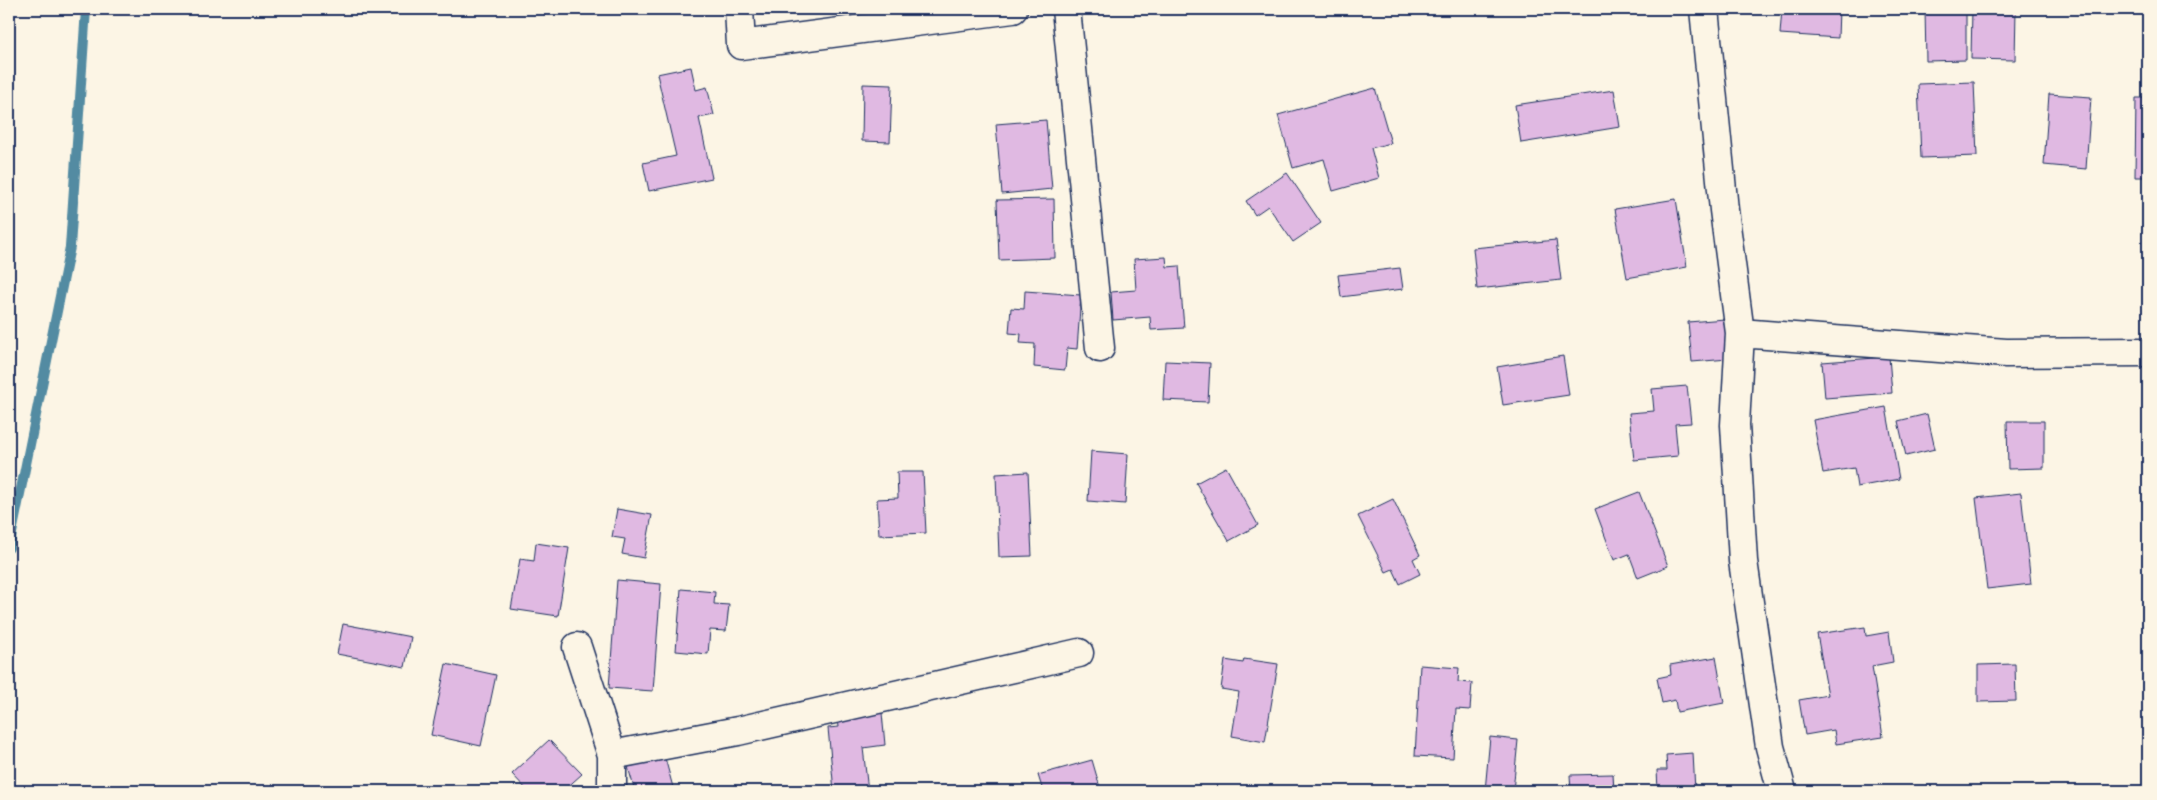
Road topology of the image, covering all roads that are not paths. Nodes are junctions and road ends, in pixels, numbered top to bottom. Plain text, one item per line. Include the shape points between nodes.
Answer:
1 (739, 9) edge
2 (1013, 9) edge
3 (1066, 9) edge
4 (1704, 9) edge
5 (1740, 333) junction
6 (1100, 348) dead end
7 (2148, 352) edge
8 (577, 647) dead end
9 (1078, 653) dead end
10 (612, 756) junction
11 (612, 791) edge
12 (1782, 791) edge

1 - 2 street via 741,45
3 - 6 street
4 - 5 street
5 - 7 street via 2006,353
5 - 12 street via 1735,425 1743,561 1770,747
8 - 10 street
9 - 10 street via 738,731
10 - 11 street

